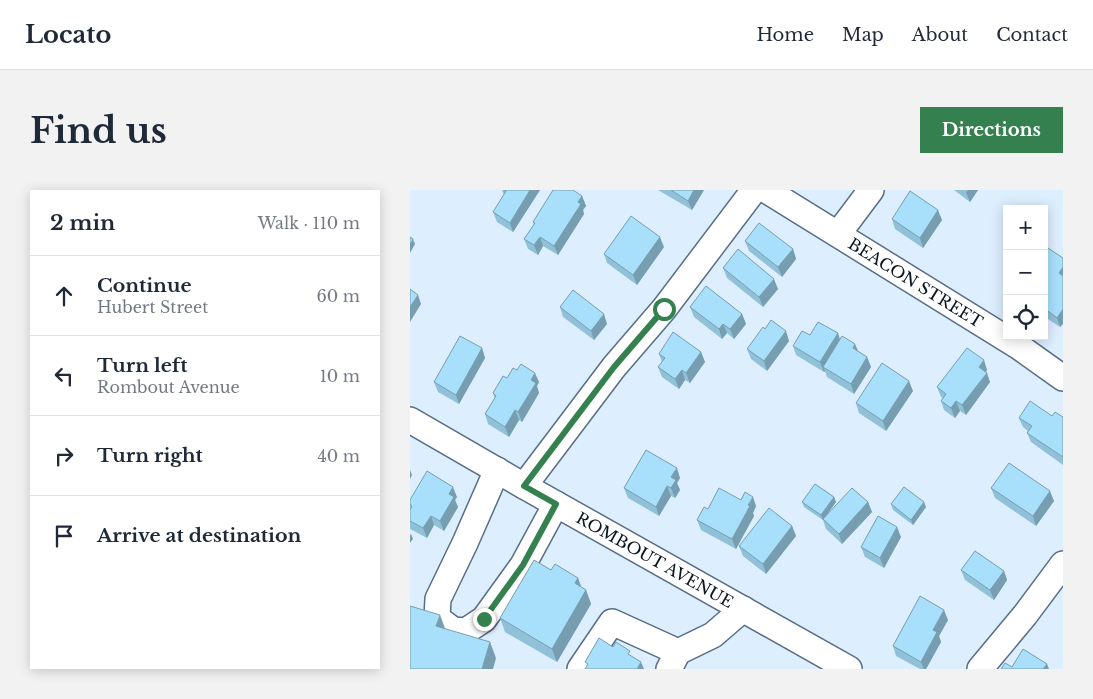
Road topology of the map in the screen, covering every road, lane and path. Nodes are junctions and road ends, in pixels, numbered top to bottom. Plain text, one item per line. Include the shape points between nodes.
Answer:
1 (754, 190) edge
2 (766, 190) edge
3 (870, 190) edge
4 (838, 234) junction
5 (1063, 378) edge
6 (410, 420) edge
7 (497, 470) junction
8 (524, 486) junction
9 (556, 504) junction
10 (1063, 564) edge
11 (743, 609) junction
12 (673, 660) edge
13 (580, 669) edge
14 (850, 669) edge
15 (980, 669) edge

1 - 8 street
2 - 4 street, BEACON STREET
3 - 4 street
4 - 5 street, BEACON STREET via 1018,346
6 - 7 street, ROMBOUT AVENUE
7 - 8 street, ROMBOUT AVENUE
7 - 9 street via 438,599 437,618 453,630 466,631 484,619 523,565
8 - 9 street, ROMBOUT AVENUE
9 - 11 street, ROMBOUT AVENUE
10 - 15 street
11 - 12 street via 713,635
11 - 14 street, ROMBOUT AVENUE
12 - 13 street via 612,622

